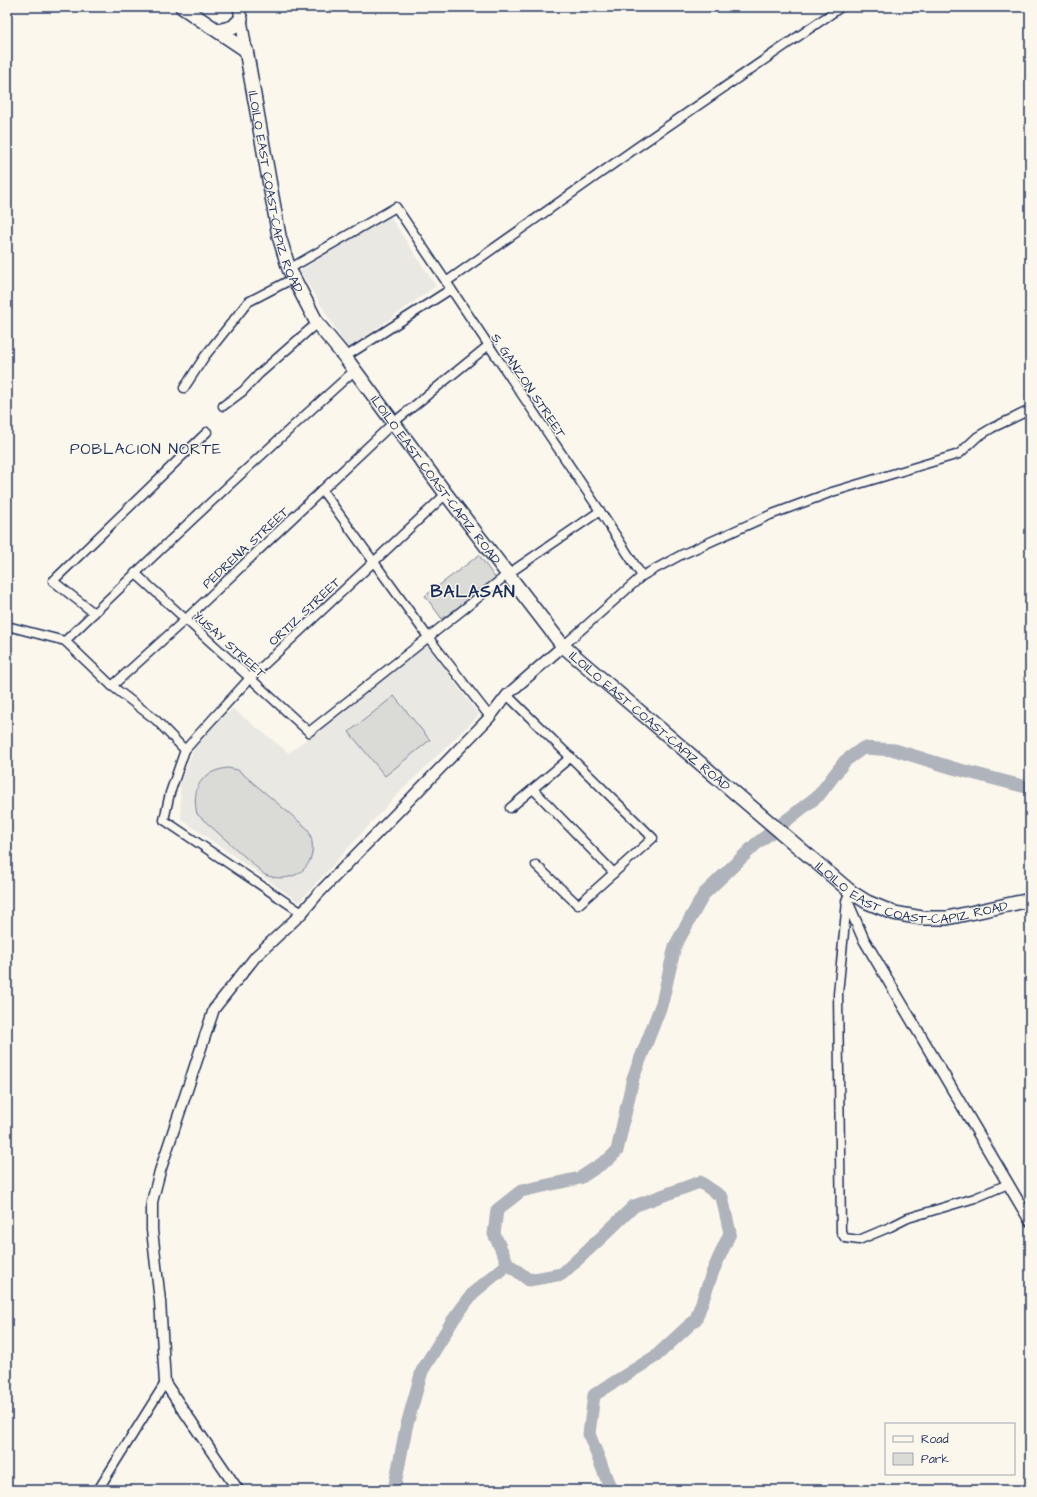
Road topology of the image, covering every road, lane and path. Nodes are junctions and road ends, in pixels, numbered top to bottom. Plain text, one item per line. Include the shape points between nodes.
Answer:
1 (182, 7) edge
2 (841, 7) edge
3 (240, 13) edge
4 (218, 31) junction
5 (246, 50) junction
6 (292, 273) junction
7 (448, 286) junction
8 (317, 323) junction
9 (489, 346) junction
10 (345, 357) junction
11 (355, 370) junction
12 (184, 388) dead end
13 (223, 406) dead end
14 (1030, 410) edge
15 (393, 423) junction
16 (207, 432) dead end
17 (322, 490) junction
18 (446, 494) junction
19 (600, 511) junction
20 (374, 562) junction
21 (134, 573) junction
22 (508, 574) junction
23 (642, 576) junction
24 (94, 613) junction
25 (186, 619) junction
26 (7, 626) edge
27 (428, 637) junction
28 (65, 641) junction
29 (563, 646) junction
30 (250, 678) junction
31 (112, 686) junction
32 (507, 695) junction
33 (490, 717) junction
34 (185, 750) junction
35 (571, 757) junction
36 (532, 789) junction
37 (510, 808) dead end
38 (536, 865) dead end
39 (614, 873) junction
40 (849, 897) junction
41 (1030, 900) edge
42 (302, 913) junction
43 (1008, 1184) junction
44 (1030, 1221) edge
45 (165, 1383) junction
46 (98, 1490) edge
47 (238, 1490) edge

1 - 4 main road
2 - 7 street via 636,148
3 - 4 main road via 233,27
3 - 5 main road
4 - 5 main road
5 - 6 main road, ILOILO EAST COAST-CAPIZ ROAD via 279,236
6 - 7 street, S. GANZON STREET via 396,207
6 - 8 main road, ILOILO EAST COAST-CAPIZ ROAD
6 - 12 street via 248,302
7 - 9 street, S. GANZON STREET
7 - 10 street
8 - 10 main road, ILOILO EAST COAST-CAPIZ ROAD
8 - 13 street
9 - 15 street, PEDRENA STREET
9 - 19 street, S. GANZON STREET
10 - 11 main road, ILOILO EAST COAST-CAPIZ ROAD
11 - 15 main road, ILOILO EAST COAST-CAPIZ ROAD
11 - 21 street
14 - 23 street via 977,437 958,454 945,460 832,492 770,515 681,555
15 - 17 street, PEDRENA STREET
15 - 18 main road, ILOILO EAST COAST-CAPIZ ROAD
16 - 24 street via 53,581
17 - 20 street
17 - 25 street, PEDRENA STREET
18 - 20 street, ORTIZ STREET
18 - 22 main road, ILOILO EAST COAST-CAPIZ ROAD
19 - 22 street
19 - 23 street, S. GANZON STREET
20 - 27 street
20 - 30 street, ORTIZ STREET
21 - 24 street
21 - 25 street, YUSAY STREET
22 - 27 street
22 - 29 main road, ILOILO EAST COAST-CAPIZ ROAD
23 - 29 street
24 - 28 street
25 - 30 street, YUSAY STREET
25 - 31 street, PEDRENA STREET
26 - 28 street
27 - 30 street, YUSAY STREET via 309,732
27 - 33 street
28 - 31 street
29 - 32 street
29 - 40 main road, ILOILO EAST COAST-CAPIZ ROAD via 764,817
30 - 34 street, ORTIZ STREET
31 - 34 street via 156,720
32 - 33 street
32 - 35 street
33 - 42 street
34 - 42 street via 170,793 164,820
35 - 36 street
35 - 39 street via 653,838
36 - 37 street
36 - 39 street
38 - 39 street via 578,905
40 - 41 main road, ILOILO EAST COAST-CAPIZ ROAD via 894,913 922,918 947,918
40 - 43 street via 863,938
40 - 43 street via 838,994 840,1232 845,1238 859,1240 908,1218 975,1198
42 - 45 street via 256,956 214,1009 160,1171 152,1202 152,1230
43 - 44 street
45 - 46 street
45 - 47 street

